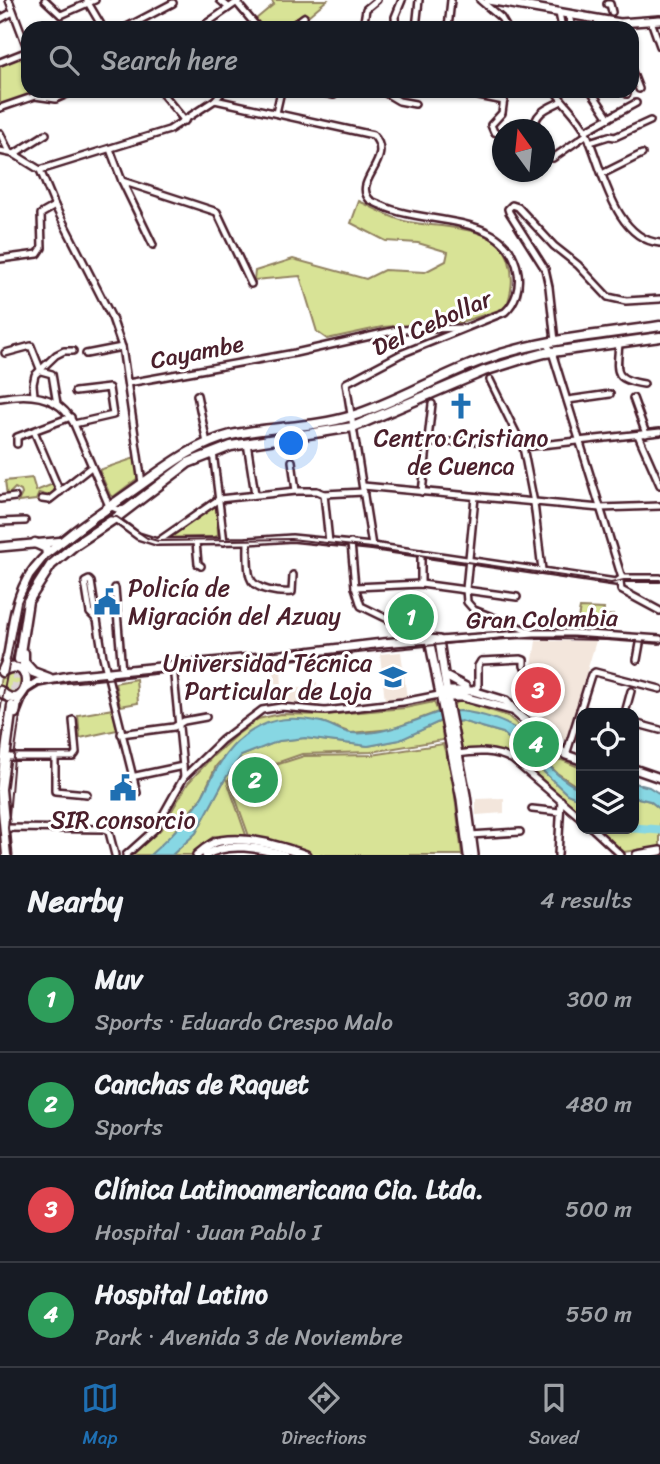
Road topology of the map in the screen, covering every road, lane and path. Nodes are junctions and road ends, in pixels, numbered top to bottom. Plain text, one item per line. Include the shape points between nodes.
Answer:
1 (9, 0) edge
2 (45, 0) edge
3 (220, 0) edge
4 (377, 0) edge
5 (402, 0) edge
6 (419, 0) edge
7 (451, 0) edge
8 (480, 0) edge
9 (488, 0) edge
10 (90, 1) edge
11 (238, 1) edge
12 (505, 1) edge
13 (173, 3) dead end
14 (607, 4) dead end
15 (228, 7) junction
16 (13, 12) junction
17 (612, 12) dead end
18 (559, 13) junction
19 (569, 15) junction
20 (304, 17) dead end
21 (501, 18) junction
22 (0, 19) edge
23 (599, 19) joint
24 (660, 20) edge
25 (100, 21) edge
26 (138, 21) edge
27 (209, 21) edge
28 (253, 21) edge
29 (299, 21) edge
30 (364, 21) edge
31 (395, 21) edge
32 (417, 21) edge
33 (450, 21) edge
34 (503, 21) edge
35 (561, 21) edge
36 (570, 21) edge
37 (604, 21) edge
38 (650, 21) junction
39 (639, 22) edge
40 (21, 33) edge
41 (660, 46) edge
42 (21, 54) edge
43 (0, 62) edge
44 (29, 98) edge
45 (168, 98) edge
46 (279, 98) edge
47 (394, 98) edge
48 (489, 98) edge
49 (504, 98) edge
50 (560, 98) edge
51 (596, 98) edge
52 (215, 100) joint
53 (504, 101) junction
54 (562, 101) junction
55 (636, 103) dead end
56 (415, 104) dead end
57 (0, 108) edge
58 (276, 113) junction
59 (609, 118) junction
60 (496, 119) edge
61 (536, 119) edge
62 (185, 121) junction
63 (650, 121) dead end
64 (0, 133) edge
65 (586, 133) junction
66 (46, 134) dead end
67 (590, 142) junction
68 (110, 149) junction
69 (0, 151) edge
70 (11, 153) junction
71 (642, 154) dead end
72 (555, 157) edge
73 (40, 170) junction
74 (602, 174) junction
75 (122, 181) junction
76 (55, 206) junction
77 (660, 243) edge
78 (153, 245) dead end
79 (0, 259) edge
80 (251, 284) dead end
81 (660, 299) edge
82 (660, 326) edge
83 (463, 328) junction
84 (660, 337) edge
85 (550, 342) junction
86 (619, 343) junction
87 (122, 347) junction
88 (73, 351) dead end
89 (552, 352) junction
90 (5, 353) dead end
91 (86, 354) dead end
92 (41, 371) junction
93 (490, 380) dead end
94 (128, 383) junction
95 (644, 384) dead end
96 (75, 392) dead end
97 (610, 394) dead end
98 (34, 395) junction
99 (197, 395) dead end
100 (0, 398) edge
101 (633, 398) dead end
102 (568, 400) junction
103 (57, 404) junction
104 (432, 404) dead end
105 (71, 416) junction
106 (351, 416) junction
107 (74, 424) junction
108 (353, 427) junction
109 (34, 430) junction
110 (660, 432) edge
111 (646, 433) junction
112 (638, 436) junction
113 (519, 439) junction
114 (581, 442) junction
115 (207, 443) junction
116 (247, 443) junction
117 (428, 443) junction
118 (17, 444) dead end
119 (523, 447) junction
120 (213, 452) junction
121 (292, 461) dead end
122 (91, 467) junction
123 (660, 467) edge
124 (652, 468) junction
125 (142, 483) junction
126 (660, 485) edge
127 (363, 489) junction
128 (296, 491) junction
129 (60, 492) junction
130 (422, 492) junction
131 (255, 494) junction
132 (324, 494) junction
133 (15, 497) dead end
134 (475, 497) junction
135 (0, 499) edge
136 (42, 499) dead end
137 (219, 499) junction
138 (534, 503) junction
139 (660, 506) edge
140 (111, 507) junction
141 (128, 508) junction
142 (600, 508) junction
143 (115, 519) junction
144 (24, 521) dead end
145 (0, 522) edge
146 (65, 541) junction
147 (248, 541) junction
148 (157, 542) junction
149 (196, 542) junction
150 (224, 542) junction
151 (329, 542) junction
152 (35, 543) junction
153 (351, 543) junction
154 (372, 545) junction
155 (0, 547) edge
156 (421, 553) junction
157 (47, 555) junction
158 (469, 560) junction
159 (201, 566) dead end
160 (542, 570) junction
161 (293, 575) dead end
162 (660, 578) edge
163 (621, 580) junction
164 (421, 584) junction
165 (355, 587) junction
166 (115, 588) dead end
167 (466, 589) junction
168 (517, 597) dead end
169 (660, 611) edge
170 (96, 619) junction
171 (534, 633) junction
172 (640, 638) junction
173 (429, 639) junction
174 (660, 639) edge
175 (439, 640) junction
176 (19, 660) junction
177 (637, 660) dead end
178 (173, 666) junction
179 (524, 666) dead end
180 (122, 671) junction
181 (106, 672) junction
182 (1, 673) edge
183 (24, 674) junction
184 (445, 676) junction
185 (49, 678) junction
186 (660, 689) edge
187 (473, 691) junction
188 (631, 691) dead end
189 (24, 692) junction
190 (3, 697) edge
191 (444, 697) junction
192 (581, 708) edge
193 (626, 708) edge
194 (513, 710) junction
195 (206, 717) dead end
196 (74, 720) dead end
197 (180, 723) junction
198 (576, 723) edge
199 (639, 724) edge
200 (660, 730) edge
201 (121, 734) junction
202 (0, 750) edge
203 (456, 754) junction
204 (566, 755) junction
205 (9, 757) junction
206 (55, 758) junction
207 (576, 758) edge
208 (183, 766) junction
209 (639, 771) edge
210 (131, 777) junction
211 (184, 777) junction
212 (660, 778) edge
213 (137, 793) dead end
214 (87, 794) dead end
215 (561, 800) junction
216 (3, 809) junction
217 (532, 809) dead end
218 (561, 812) junction
219 (576, 814) edge
220 (4, 828) junction
221 (520, 832) dead end
222 (470, 834) junction
223 (598, 834) edge
224 (660, 851) edge
225 (215, 852) edge
226 (282, 853) edge
227 (7, 855) edge
228 (116, 855) edge
229 (126, 855) edge
230 (197, 855) edge
231 (206, 855) edge
232 (306, 855) edge
233 (468, 855) edge
234 (474, 855) edge
235 (558, 855) edge
236 (621, 855) edge
237 (636, 855) edge

1 - 16 street
2 - 10 street via 61,15
3 - 15 street
4 - 30 street via 366,9
5 - 31 street
6 - 32 street
7 - 33 street
8 - 21 street
9 - 12 main road
10 - 25 street
11 - 15 street
11 - 28 street
12 - 18 main road
12 - 21 street
13 - 26 street
14 - 17 street
15 - 27 street
16 - 22 street
16 - 40 street
18 - 19 main road
18 - 35 street
19 - 23 main road
19 - 36 street
20 - 29 street
21 - 34 street
23 - 37 main road
24 - 38 main road
38 - 39 main road
38 - 41 street
42 - 43 street
44 - 57 street
45 - 62 street
46 - 58 street
47 - 56 street
48 - 53 street
49 - 53 street
50 - 54 street
51 - 59 street
52 - 58 street, Del Cebollar
52 - 62 street
53 - 60 street
54 - 61 street via 537,114
54 - 65 street
55 - 59 street
58 - 83 street, Del Cebollar via 373,135 381,150 369,175 371,201 405,214 479,227 506,247 518,272 513,304 500,315
59 - 65 street
62 - 68 street
63 - 67 street via 615,137
64 - 70 street
65 - 67 street
65 - 72 street
66 - 70 street
67 - 74 street
68 - 73 street
68 - 75 street
69 - 70 street
70 - 73 street
71 - 74 street
73 - 76 street, Cayambe
74 - 77 street via 632,230 647,241
75 - 78 street
75 - 80 street via 217,212
76 - 79 street via 41,215 40,251
76 - 87 street, Cayambe via 102,295
81 - 85 street via 608,297 518,207 511,206 509,212 545,270
82 - 85 main road
83 - 94 street, Cayambe via 397,330
83 - 106 street, Del Cebollar via 348,381
84 - 86 main road
85 - 89 street
85 - 106 main road via 481,360
86 - 89 main road
86 - 95 street via 620,376
87 - 91 street
87 - 94 street, Cayambe
88 - 92 street via 60,353
89 - 102 street
89 - 108 main road via 503,364
90 - 92 street via 32,346
92 - 98 street via 33,379
92 - 103 street via 52,374
93 - 113 street
94 - 125 street
96 - 107 street via 109,388 113,415
97 - 102 street
98 - 100 street
98 - 103 street
99 - 115 street
101 - 111 street
102 - 114 street
103 - 105 street
104 - 117 street
105 - 107 street
105 - 109 street
106 - 108 street
106 - 115 main road via 251,431
107 - 122 street
108 - 116 main road
108 - 127 street
109 - 118 street via 18,437
109 - 129 street
110 - 111 street
111 - 112 street
112 - 114 street
112 - 124 street
113 - 117 street
113 - 119 street
114 - 119 street
114 - 142 street
115 - 125 main road
116 - 120 main road
116 - 131 street
117 - 130 street
119 - 138 street
120 - 137 street
120 - 141 main road via 173,473
121 - 128 street
122 - 129 street
122 - 140 street
123 - 124 street
124 - 126 street
125 - 140 main road
127 - 130 street
127 - 132 street
127 - 154 street
128 - 131 street
128 - 132 street
129 - 136 street
130 - 134 street
131 - 137 street
132 - 151 street
133 - 135 street
134 - 138 street
134 - 158 street
137 - 148 street
137 - 150 street
138 - 142 street
138 - 160 street
139 - 142 street
140 - 141 street
140 - 146 main road
140 - 176 main road via 46,564 28,589
141 - 143 main road
142 - 163 street
143 - 148 street via 138,536
143 - 176 main road via 69,549 34,589 23,621
144 - 145 street
146 - 152 main road
146 - 157 main road
147 - 150 street
147 - 151 street via 292,538
147 - 161 street via 254,583 292,592
148 - 149 street
149 - 150 street
149 - 159 street via 196,560
151 - 153 street
152 - 155 main road
152 - 157 main road via 46,548
153 - 154 street
153 - 165 street
154 - 156 street
156 - 158 street
156 - 164 street
157 - 182 main road via 21,592
158 - 160 street
158 - 167 street
160 - 163 street
162 - 163 street
163 - 169 street via 621,590
164 - 165 street
164 - 167 street
165 - 173 street via 364,609
166 - 180 street
167 - 168 street
167 - 171 street via 467,602 474,610
170 - 170 street via 91,582 89,580 85,582 90,613
170 - 181 street
171 - 172 street, Gran Colombia
171 - 175 street, Gran Colombia
172 - 174 street, Gran Colombia
172 - 177 street
173 - 175 main road, Gran Colombia
173 - 178 main road, Gran Colombia
173 - 191 main road
175 - 184 main road
176 - 183 main road
176 - 185 main road
178 - 180 main road, Gran Colombia
178 - 197 street
179 - 187 street via 521,659 481,661 478,686
180 - 181 main road, Gran Colombia
181 - 185 main road, Gran Colombia
181 - 201 street
182 - 183 main road via 15,668
183 - 185 main road, Gran Colombia
183 - 189 main road
184 - 187 main road
184 - 191 main road
185 - 189 main road, Gran Colombia
186 - 192 street via 595,673
187 - 191 main road
187 - 194 main road via 506,701
188 - 193 street
189 - 190 main road
189 - 205 main road via 14,714
190 - 202 main road
190 - 216 main road
191 - 194 main road via 463,697
191 - 203 main road
191 - 211 street via 325,711 262,710
194 - 204 main road
195 - 197 street
196 - 206 street via 76,753
197 - 201 street
197 - 208 street
198 - 204 street
199 - 200 street
201 - 210 street
203 - 215 street via 481,751 504,755
203 - 222 main road
204 - 207 main road
205 - 206 street
205 - 216 main road
206 - 214 street via 56,793
208 - 210 street
208 - 211 street
209 - 212 main road
210 - 213 street
211 - 229 street via 155,829
215 - 218 street
215 - 219 street
216 - 220 main road
217 - 218 street
218 - 235 street
220 - 227 main road
220 - 228 street via 106,830
221 - 222 street
222 - 233 main road
222 - 234 main road
223 - 236 street
224 - 237 main road
225 - 226 main road via 223,847
225 - 231 main road
226 - 230 main road via 247,841 220,841
226 - 232 main road

